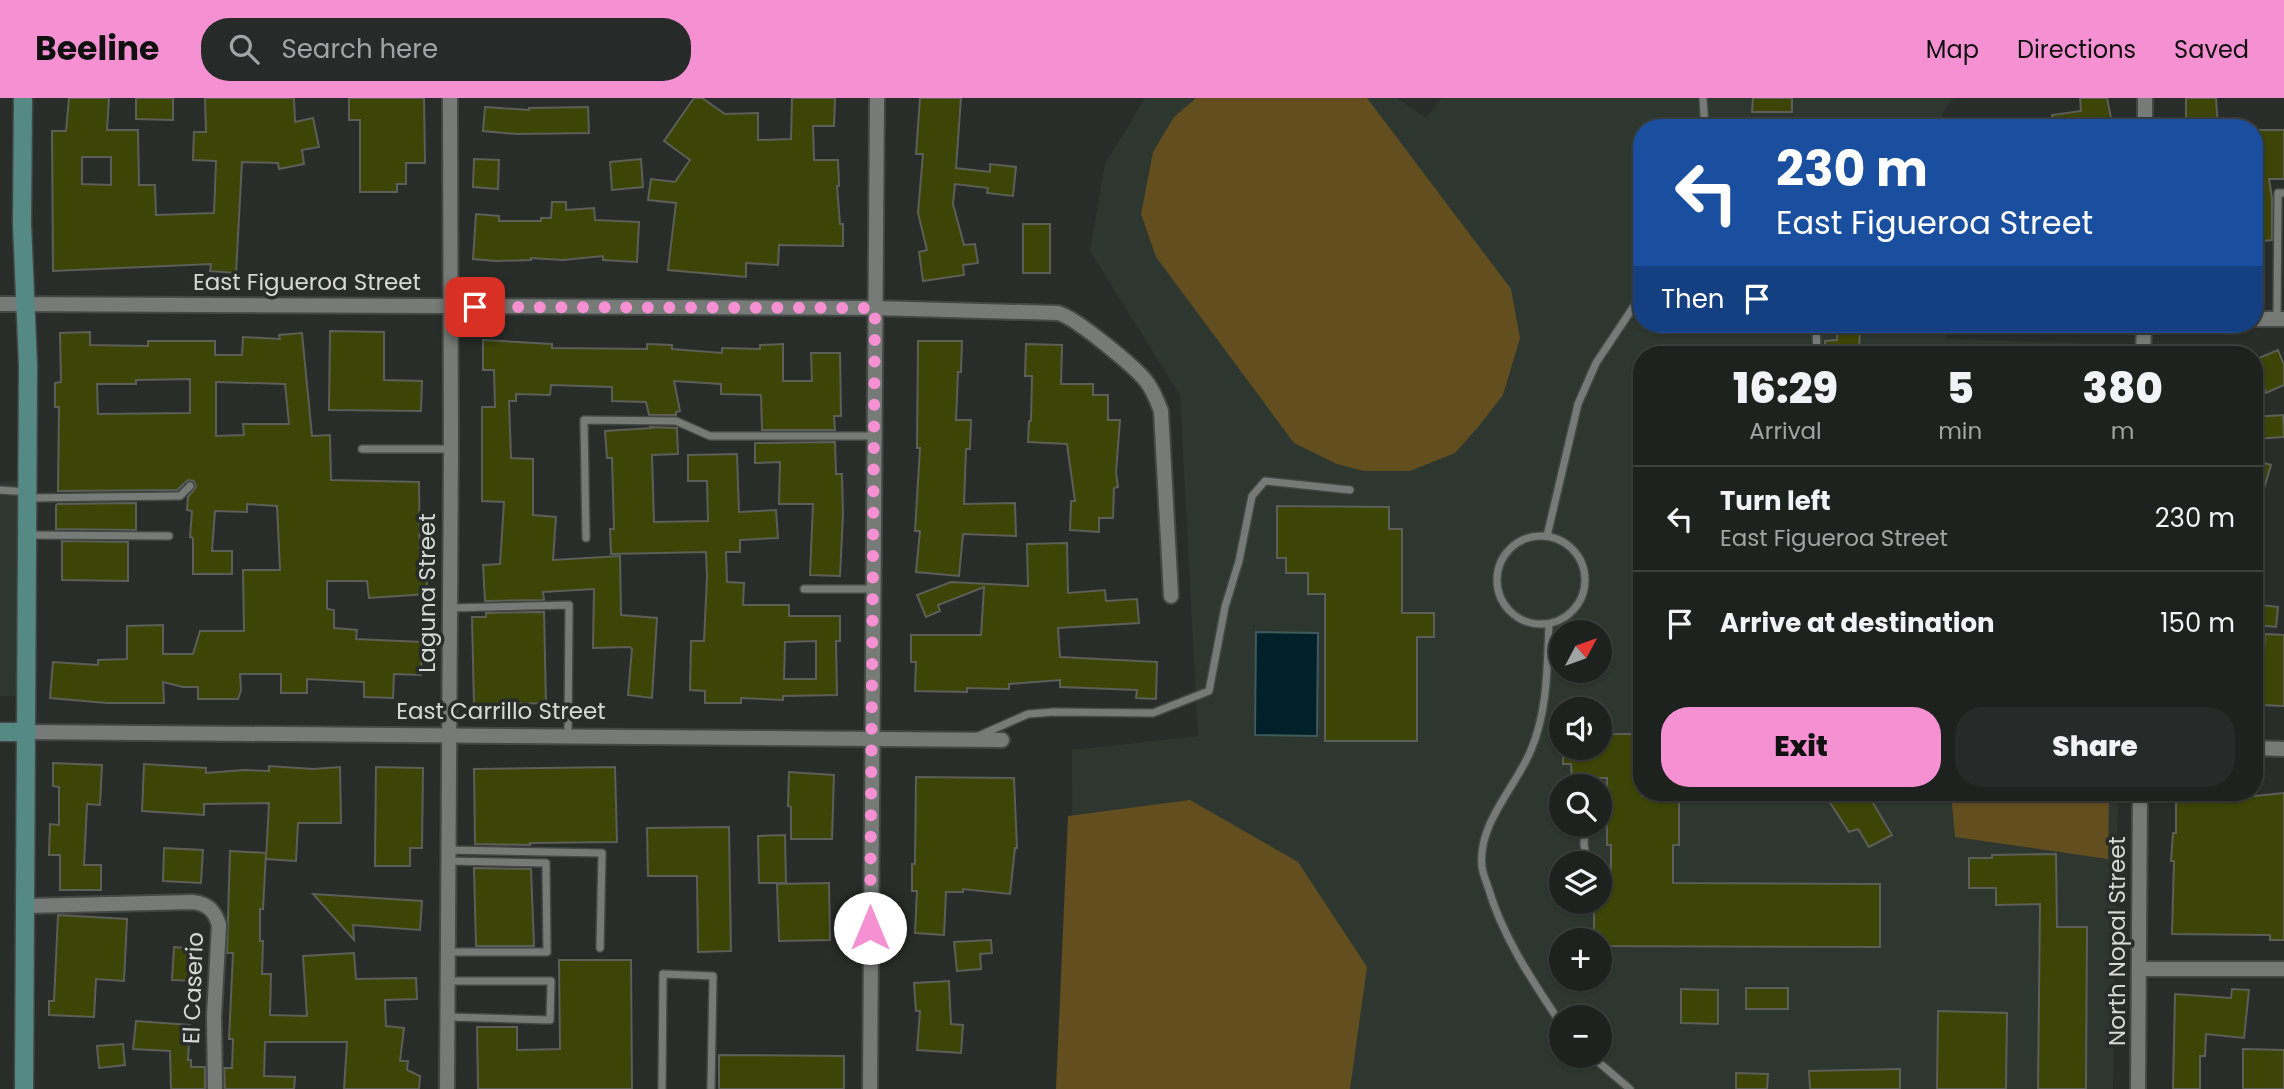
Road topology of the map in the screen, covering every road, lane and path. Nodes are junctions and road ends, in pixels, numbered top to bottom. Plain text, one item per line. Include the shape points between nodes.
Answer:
1 (23, 98) edge
2 (450, 98) edge
3 (877, 98) edge
4 (1703, 98) edge
5 (2145, 98) edge
6 (1704, 119) edge
7 (2145, 119) edge
8 (2284, 193) edge
9 (0, 304) edge
10 (25, 304) junction
11 (450, 305) junction
12 (875, 308) junction
13 (1633, 308) edge
14 (2280, 319) edge
15 (874, 436) junction
16 (362, 449) dead end
17 (451, 449) junction
18 (190, 486) dead end
19 (0, 490) edge
20 (1350, 490) dead end
21 (28, 495) junction
22 (28, 535) junction
23 (169, 536) dead end
24 (1547, 536) junction
25 (586, 538) dead end
26 (804, 589) dead end
27 (873, 589) junction
28 (1171, 596) dead end
29 (450, 608) junction
30 (1559, 620) edge
31 (1549, 624) joint
32 (0, 732) edge
33 (27, 732) junction
34 (449, 736) junction
35 (568, 736) junction
36 (872, 738) junction
37 (972, 739) junction
38 (1002, 740) dead end
39 (2263, 748) edge
40 (2284, 749) edge
41 (2140, 801) edge
42 (448, 856) junction
43 (26, 906) junction
44 (600, 948) dead end
45 (448, 952) junction
46 (2140, 969) junction
47 (2284, 969) edge
48 (447, 981) junction
49 (1549, 1006) edge
50 (447, 1017) junction
51 (1605, 1068) edge
52 (24, 1089) edge
53 (215, 1089) edge
54 (447, 1089) edge
55 (662, 1089) edge
56 (711, 1089) edge
57 (870, 1089) edge
58 (1630, 1089) edge
59 (2138, 1089) edge

1 - 10 main road
2 - 11 street, Laguna Street
3 - 12 street
4 - 6 lane
5 - 7 street
8 - 14 lane via 2278,193
9 - 10 street, East Figueroa Street
10 - 11 street, East Figueroa Street
10 - 21 main road
11 - 12 street, East Figueroa Street
11 - 17 street, Laguna Street
12 - 15 street
12 - 28 street, East Figueroa Street via 1058,313 1074,320 1143,378 1161,411
13 - 24 lane via 1596,363 1578,404
15 - 25 lane via 710,436 676,421 584,420
15 - 27 street
16 - 17 lane
17 - 29 street, Laguna Street
18 - 21 lane via 180,496
19 - 21 lane
20 - 37 lane via 1265,481 1252,496 1209,691 1153,713 1028,713
21 - 22 main road
22 - 23 lane
22 - 33 main road
24 - 30 lane via 1572,548 1585,572 1581,599 1574,611
24 - 31 lane via 1531,537 1511,547 1496,581 1507,609 1520,619
26 - 27 lane
27 - 36 street
29 - 34 street, Laguna Street
29 - 35 lane via 569,605
31 - 49 lane via 1545,699 1531,751 1485,837 1482,866 1494,908 1518,958
32 - 33 main road, East Carrillo Street
33 - 34 street, East Carrillo Street
33 - 43 main road
34 - 35 street, East Carrillo Street
34 - 42 street, Laguna Street
35 - 36 street, East Carrillo Street
36 - 37 street, East Carrillo Street
36 - 57 street
37 - 38 street, East Carrillo Street
39 - 40 street
41 - 46 street, North Nopal Street
42 - 44 lane via 602,853
42 - 45 street, Laguna Street
42 - 45 lane via 546,863 547,952
43 - 52 main road
43 - 53 street, El Caserio via 193,902 211,908 219,925
45 - 48 street, Laguna Street
46 - 47 street
46 - 59 street, North Nopal Street
48 - 50 street, Laguna Street
48 - 50 lane via 551,981 551,1020
50 - 54 street, Laguna Street
51 - 58 lane
55 - 56 lane via 663,974 713,976

